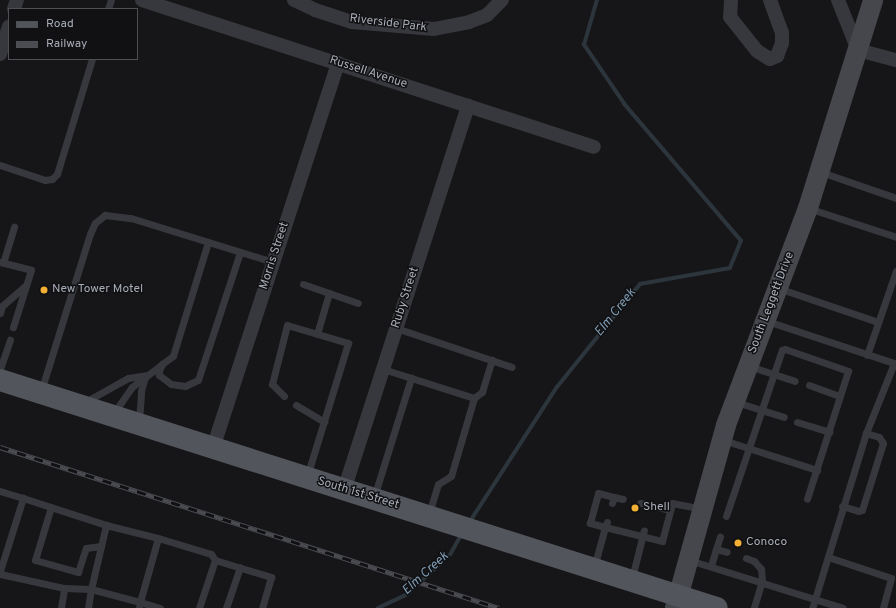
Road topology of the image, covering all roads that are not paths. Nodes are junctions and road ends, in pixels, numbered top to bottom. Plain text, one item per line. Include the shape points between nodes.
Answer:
1 (142, 0) edge
2 (294, 0) edge
3 (502, 0) edge
4 (731, 0) edge
5 (770, 0) edge
6 (838, 0) edge
7 (873, 0) edge
8 (8, 29) edge
9 (858, 50) junction
10 (0, 54) edge
11 (92, 60) edge
12 (896, 60) edge
13 (338, 63) junction
14 (468, 106) junction
15 (594, 147) dead end
16 (0, 165) edge
17 (820, 172) junction
18 (896, 198) edge
19 (808, 208) junction
20 (14, 228) dead end
21 (896, 237) edge
22 (208, 242) junction
23 (240, 252) junction
24 (2, 262) edge
25 (273, 262) junction
26 (896, 271) edge
27 (302, 284) dead end
28 (26, 285) junction
29 (778, 288) junction
30 (329, 293) junction
31 (358, 303) dead end
32 (0, 313) edge
33 (766, 321) junction
34 (878, 322) junction
35 (14, 327) dead end
36 (396, 328) junction
37 (317, 334) junction
38 (10, 340) dead end
39 (867, 355) junction
40 (492, 360) junction
41 (895, 360) edge
42 (162, 364) junction
43 (512, 366) dead end
44 (747, 366) junction
45 (0, 369) edge
46 (383, 369) junction
47 (146, 375) junction
48 (774, 375) junction
49 (411, 378) junction
50 (0, 380) edge
51 (795, 381) dead end
52 (809, 385) dead end
53 (40, 393) junction
54 (284, 396) dead end
55 (840, 396) junction
56 (474, 398) junction
57 (734, 402) junction
58 (296, 405) dead end
59 (79, 406) junction
60 (762, 410) junction
61 (112, 416) junction
62 (784, 417) dead end
63 (324, 422) junction
64 (797, 422) dead end
65 (139, 425) junction
66 (828, 432) junction
67 (866, 433) junction
68 (722, 439) junction
69 (213, 448) junction
70 (749, 448) junction
71 (817, 470) junction
72 (306, 478) junction
73 (344, 490) junction
74 (0, 491) edge
75 (23, 498) junction
76 (623, 499) dead end
77 (808, 499) dead end
78 (373, 500) junction
79 (640, 503) dead end
80 (842, 506) junction
81 (51, 507) junction
82 (702, 509) junction
83 (670, 510) junction
84 (726, 516) dead end
85 (432, 517) junction
86 (606, 524) junction
87 (106, 526) junction
88 (643, 533) junction
89 (720, 537) dead end
90 (158, 538) junction
91 (101, 546) junction
92 (716, 549) junction
93 (727, 552) dead end
94 (828, 557) junction
95 (746, 558) dead end
96 (215, 560) junction
97 (688, 560) junction
98 (712, 566) junction
99 (240, 567) junction
100 (593, 569) junction
101 (0, 572) edge
102 (631, 581) junction
103 (762, 581) junction
104 (64, 588) junction
105 (91, 589) junction
106 (815, 598) junction
107 (677, 602) edge
108 (140, 605) edge
109 (61, 608) edge
110 (88, 608) edge
111 (160, 608) edge
112 (199, 608) edge
113 (226, 608) edge
114 (262, 608) edge
115 (717, 608) edge
116 (754, 608) edge
117 (812, 608) edge
118 (843, 608) edge
119 (883, 608) edge

1 - 13 street, Russell Avenue
2 - 3 street, Riverside Park via 314,10 352,22 434,30 487,15
4 - 5 street via 730,16 733,22 757,51 770,59 777,56 782,43 782,33
6 - 9 street
7 - 9 street, South Leggett Drive
8 - 10 street
9 - 12 street
9 - 17 street, South Leggett Drive
11 - 16 lane via 57,174 52,179 45,180
13 - 14 street, Russell Avenue
13 - 25 street, Morris Street
14 - 15 street, Russell Avenue
14 - 36 street, Ruby Street
17 - 18 lane
17 - 19 street, South Leggett Drive
19 - 21 lane
19 - 29 street, South Leggett Drive
20 - 24 lane
22 - 23 lane
22 - 42 lane via 173,356
22 - 53 lane via 114,214 100,218 90,234
23 - 25 lane
23 - 42 lane via 198,380 185,386 171,384 159,375
24 - 28 lane via 31,270
25 - 69 street, Morris Street
26 - 34 lane
27 - 30 lane
28 - 32 lane via 2,306
28 - 35 lane
29 - 33 street, South Leggett Drive
29 - 34 lane
30 - 31 lane
30 - 37 lane
33 - 39 lane
33 - 44 street, South Leggett Drive
34 - 39 lane
36 - 40 lane
36 - 46 street, Ruby Street
37 - 54 lane via 287,325 272,384
37 - 63 lane via 348,343
38 - 45 lane
39 - 41 lane
40 - 43 lane
40 - 56 lane via 482,392
41 - 67 lane
42 - 47 lane
44 - 48 lane
44 - 57 street, South Leggett Drive
46 - 49 lane
46 - 73 street, Ruby Street
47 - 59 lane via 128,378
47 - 61 lane via 120,401
47 - 65 lane via 141,391
48 - 51 lane
48 - 55 lane via 782,350 785,349 845,368 848,371
48 - 60 lane
49 - 56 lane
49 - 78 lane
50 - 53 main road, South 1st Street
52 - 55 lane
53 - 59 main road, South 1st Street
55 - 66 lane
56 - 85 lane via 451,476 438,484
57 - 60 lane
57 - 68 street, South Leggett Drive
58 - 63 lane
59 - 61 main road, South 1st Street
60 - 62 lane
60 - 70 lane
61 - 65 main road, South 1st Street
63 - 72 lane
64 - 66 lane
65 - 69 main road, South 1st Street
66 - 71 lane
67 - 80 lane
67 - 80 lane via 879,437 883,443 862,510
68 - 70 lane
68 - 82 street, South Leggett Drive
69 - 72 main road, South 1st Street
70 - 71 lane
70 - 84 lane
71 - 77 lane
72 - 73 main road, South 1st Street
73 - 78 main road, South 1st Street
74 - 75 lane
75 - 81 lane
75 - 101 lane
76 - 86 lane via 613,500 598,493 590,523
78 - 85 main road, South 1st Street
79 - 83 lane via 649,509
80 - 94 lane
81 - 87 lane
81 - 91 lane via 35,560 78,572 86,548
82 - 83 lane via 672,503
82 - 97 street, South Leggett Drive
83 - 88 lane via 662,542
85 - 100 main road, South 1st Street
86 - 88 lane
86 - 100 lane
87 - 90 lane
87 - 91 lane
88 - 102 lane
89 - 92 lane
90 - 96 lane via 211,554
90 - 108 lane
91 - 105 lane
92 - 93 lane
92 - 98 lane
94 - 106 lane
94 - 119 lane via 891,578
95 - 103 lane via 754,561 761,569
96 - 99 lane
96 - 112 lane
97 - 98 lane
97 - 107 street, South Leggett Drive
98 - 103 lane
99 - 113 lane
99 - 114 lane via 271,576
100 - 102 main road, South 1st Street
101 - 104 lane
102 - 107 main road, South 1st Street
103 - 106 lane
103 - 116 lane
104 - 105 lane
104 - 109 lane
105 - 108 lane
105 - 110 lane
106 - 117 lane
106 - 118 lane
107 - 115 main road, South 1st Street
108 - 111 lane

